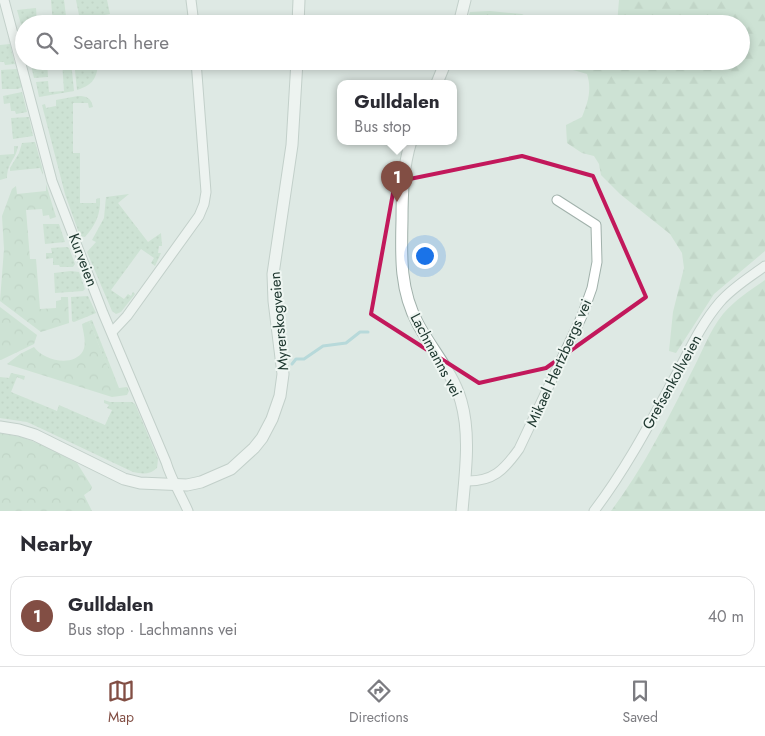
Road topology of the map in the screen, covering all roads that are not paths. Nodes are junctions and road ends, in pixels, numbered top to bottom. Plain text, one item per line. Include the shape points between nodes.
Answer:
1 (4, 0) edge
2 (191, 0) edge
3 (299, 0) edge
4 (465, 0) edge
5 (193, 15) edge
6 (298, 15) edge
7 (461, 15) edge
8 (15, 41) edge
9 (23, 70) edge
10 (197, 70) edge
11 (296, 70) edge
12 (410, 145) edge
13 (557, 200) dead end
14 (765, 266) edge
15 (112, 332) junction
16 (0, 428) edge
17 (465, 482) junction
18 (176, 484) junction
19 (188, 511) edge
20 (462, 511) edge
21 (594, 511) edge

1 - 8 street, Kurveien
2 - 5 street
3 - 6 street
4 - 7 street
9 - 15 street, Kurveien via 52,181
10 - 15 street via 206,192 204,204 157,275
11 - 18 street, Myrerskogveien via 292,145 273,274 284,374 280,396 267,429 248,455 231,469 201,482
12 - 17 street, Lachmanns vei via 403,188 402,274 414,314 461,402 466,437
13 - 17 street, Mikael Hertzbergs vei via 596,225 597,262 592,288 520,449 496,474 485,480
14 - 21 street, Grefsenkollveien via 725,297 709,316 635,451
15 - 18 street, Kurveien
16 - 18 street, Myrerskogveien via 35,435 124,479
17 - 20 street, Lachmanns vei
18 - 19 street, Kurveien

